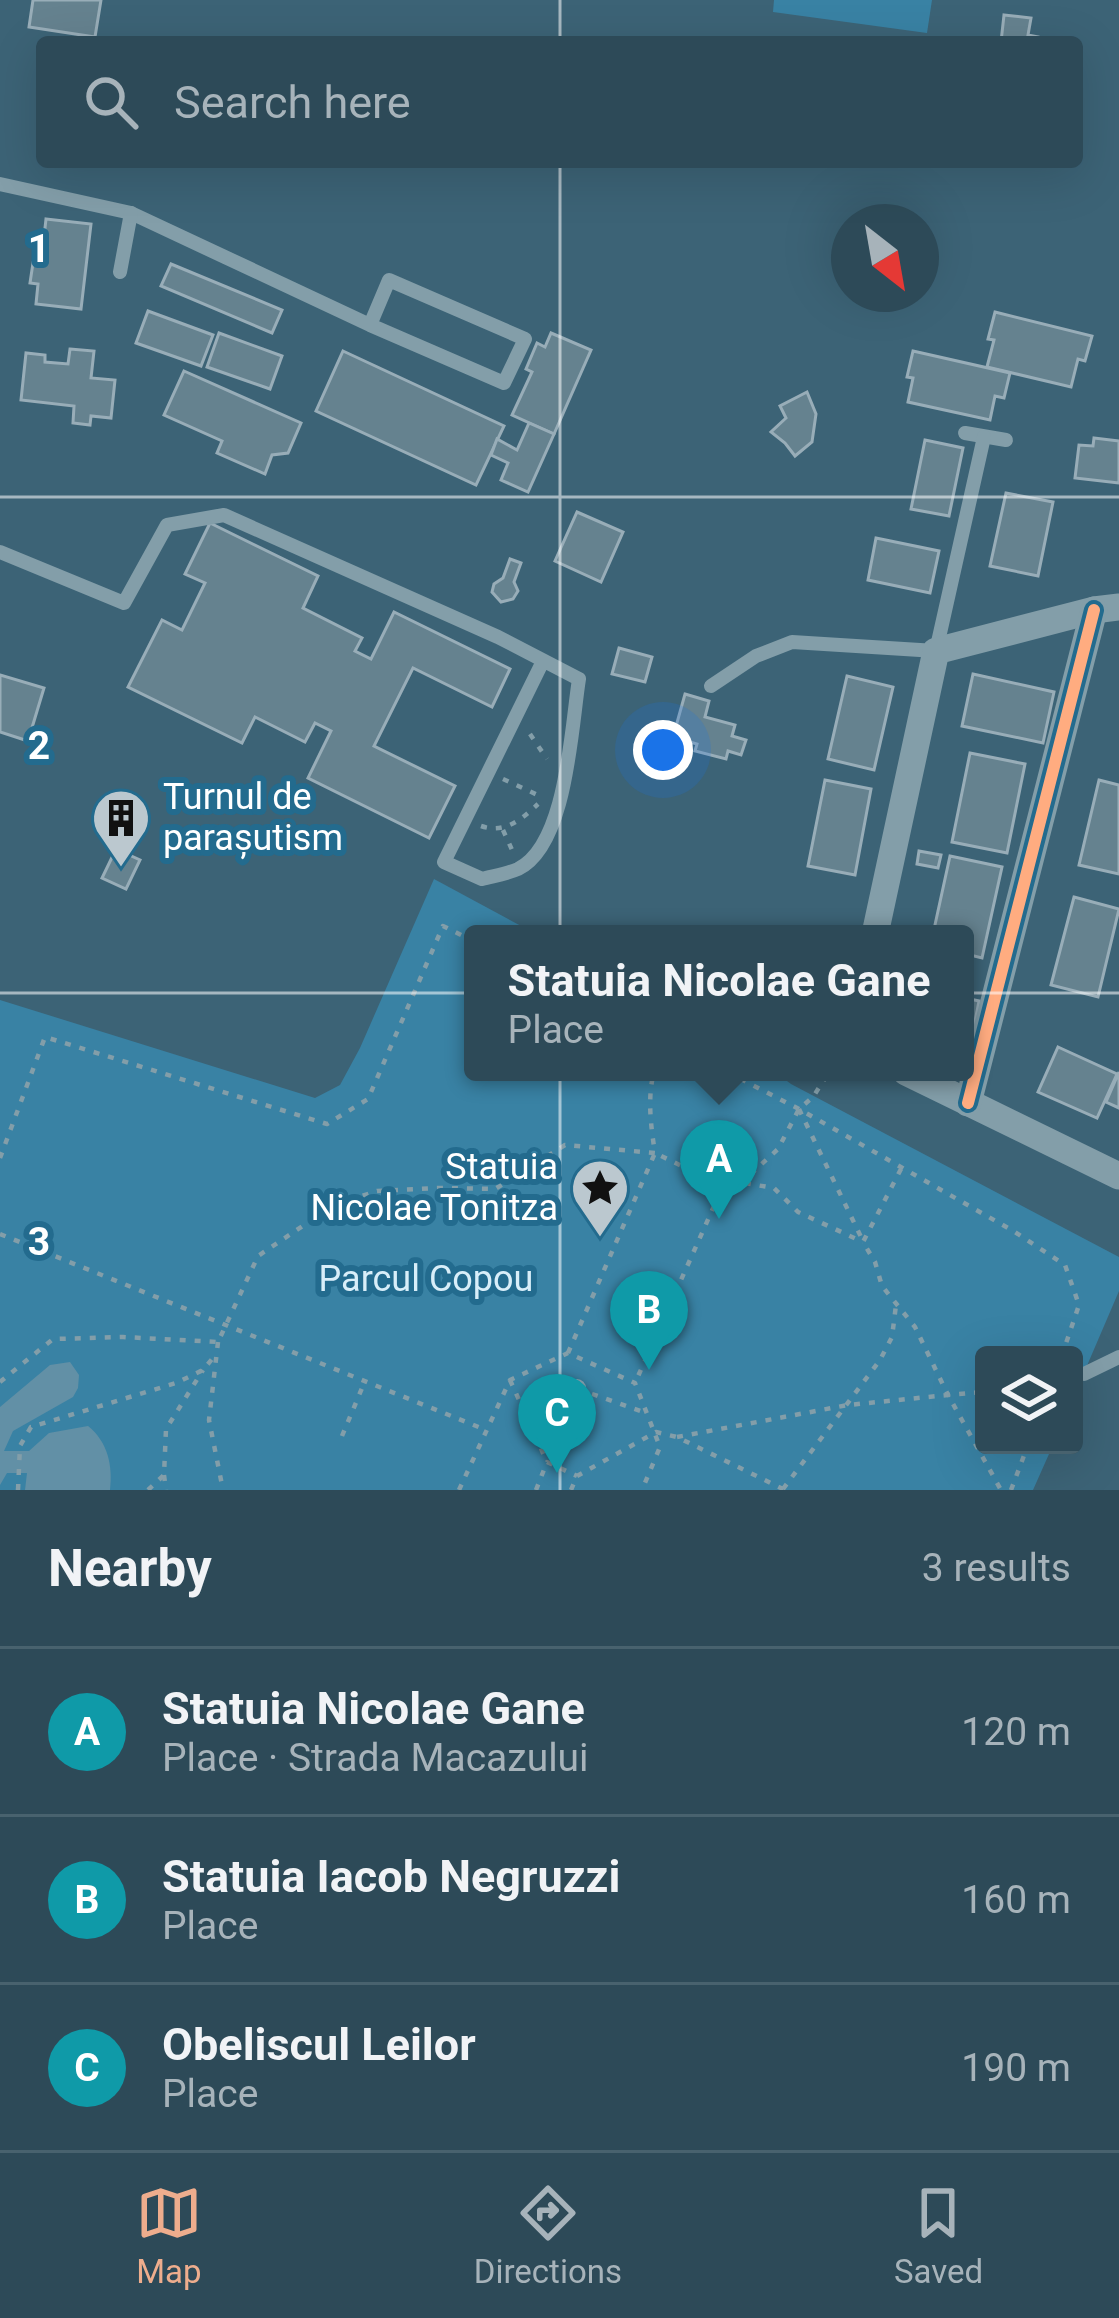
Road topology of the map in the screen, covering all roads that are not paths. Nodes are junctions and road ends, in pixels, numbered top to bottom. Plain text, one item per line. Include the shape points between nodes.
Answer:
1 (0, 184) edge
2 (131, 213) junction
3 (120, 272) dead end
4 (370, 325) junction
5 (965, 433) dead end
6 (985, 437) junction
7 (1006, 440) dead end
8 (0, 551) edge
9 (1106, 608) edge
10 (936, 651) junction
11 (543, 661) junction
12 (711, 686) dead end
13 (877, 925) edge
14 (924, 1081) edge
15 (968, 1103) junction
16 (1119, 1176) edge
17 (1119, 1357) edge
18 (1084, 1374) dead end

1 - 2 lane
2 - 3 lane
2 - 4 lane
4 - 4 lane via 504,383 525,339 389,280
5 - 6 lane
6 - 7 lane
6 - 10 lane
8 - 11 lane via 124,603 167,526 224,515
9 - 10 street
9 - 15 street
10 - 12 lane via 792,643
10 - 13 street
11 - 11 lane via 444,862 482,879 520,868 542,849 558,816 579,679
14 - 15 street
15 - 16 street
17 - 18 lane

